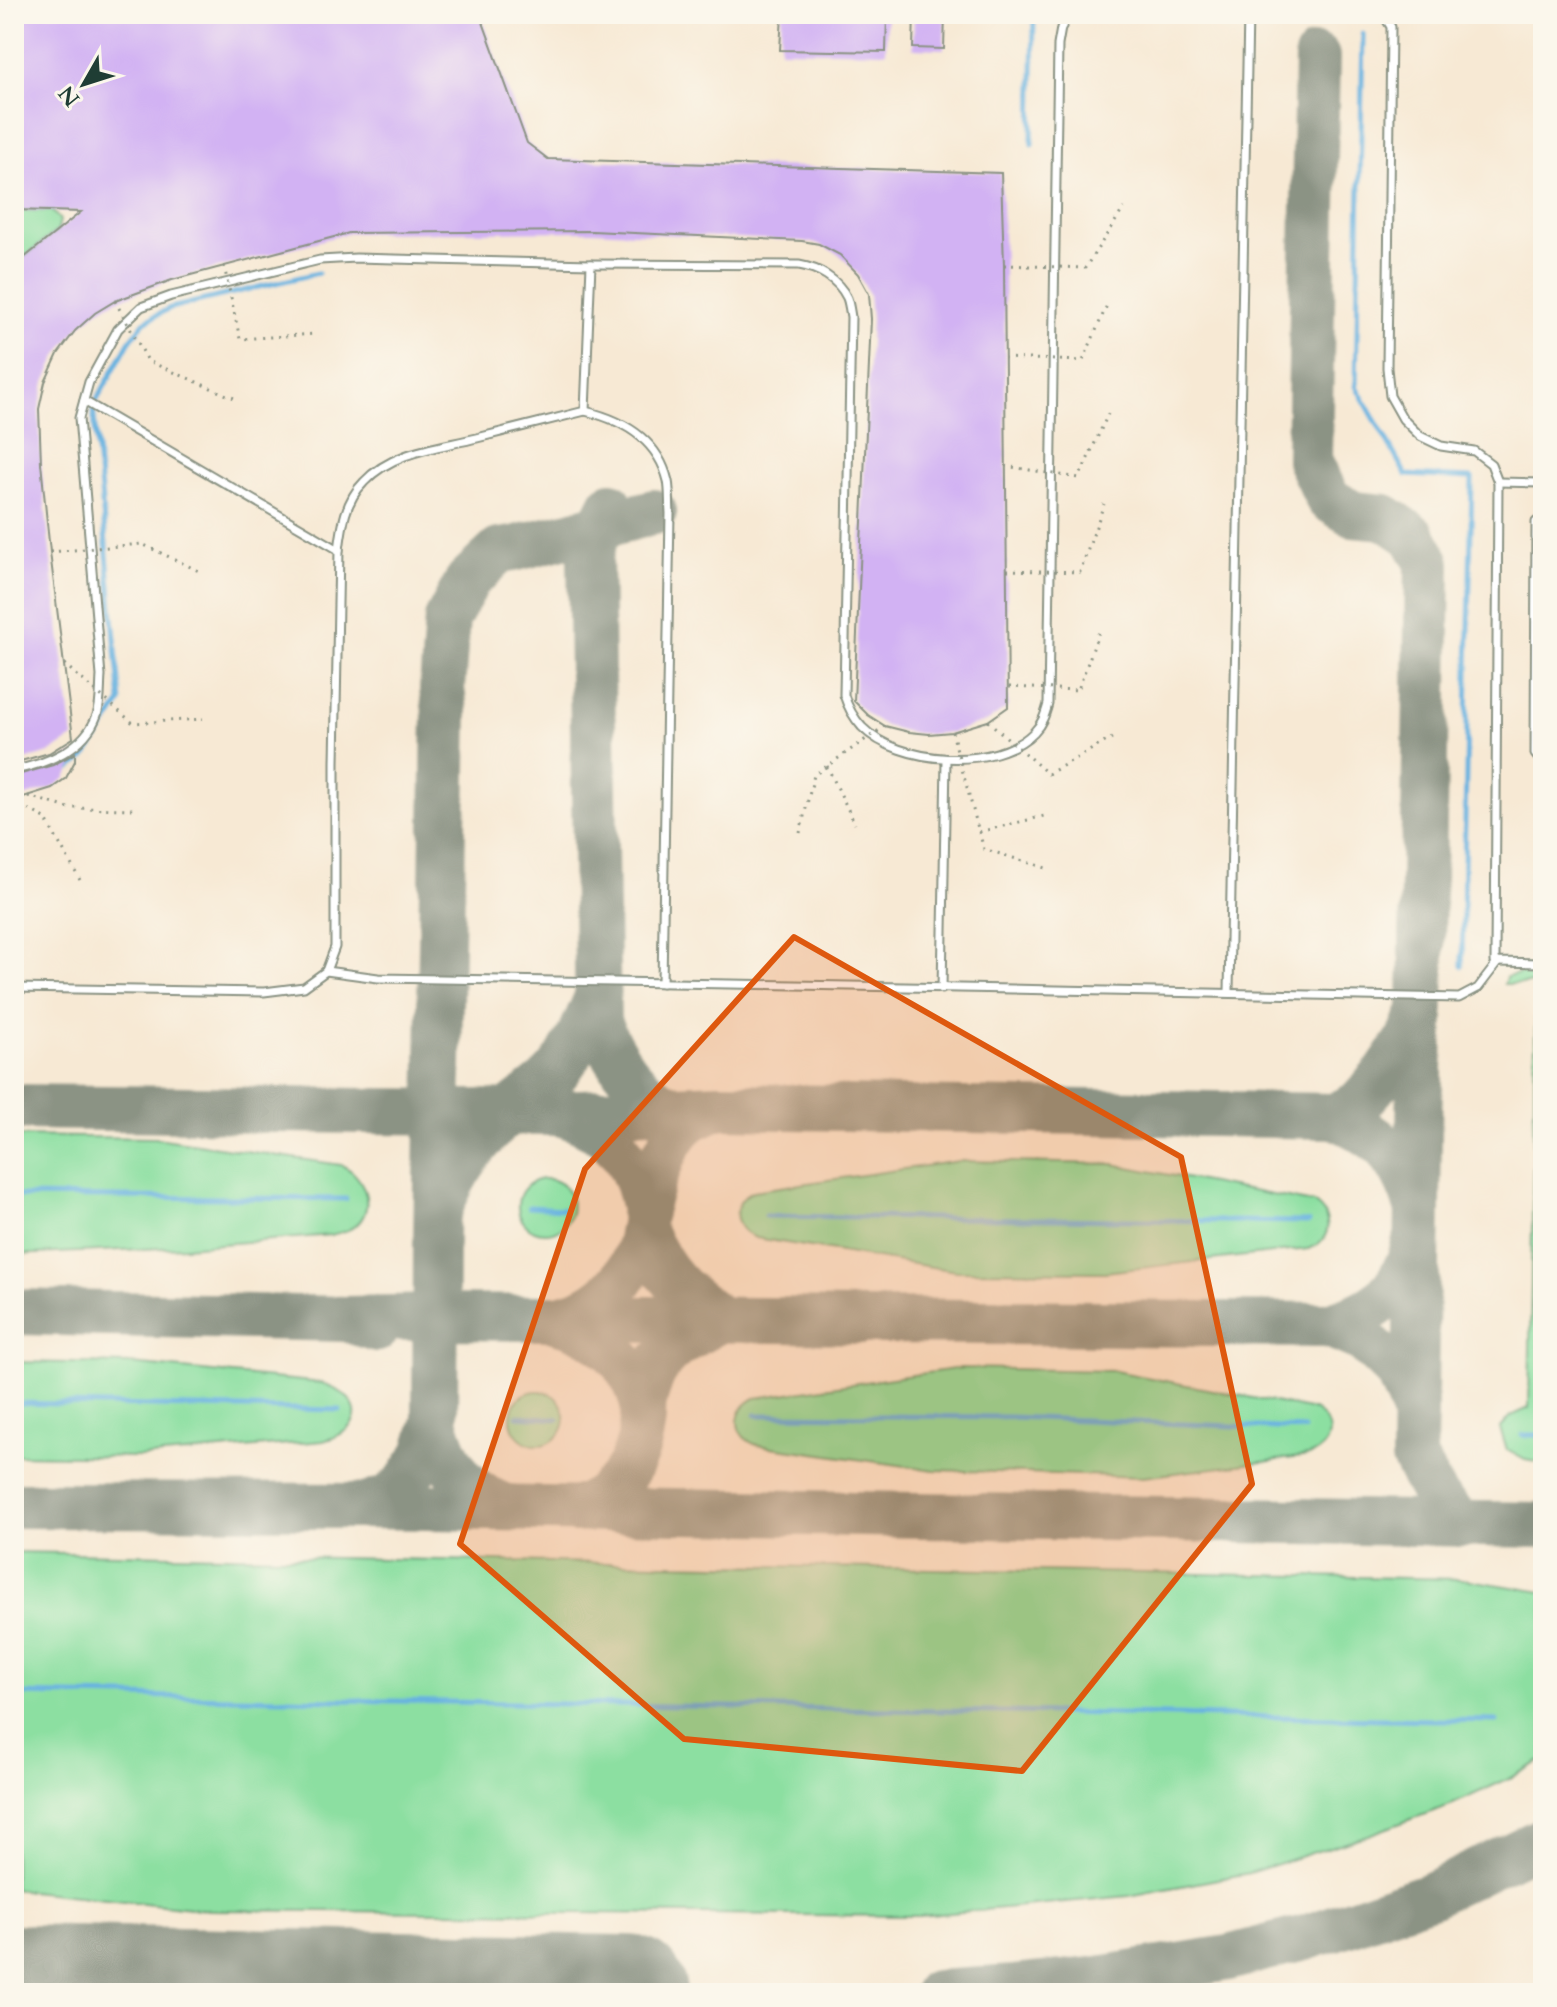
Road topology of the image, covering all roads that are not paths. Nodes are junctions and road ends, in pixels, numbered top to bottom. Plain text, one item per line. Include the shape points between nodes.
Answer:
1 (1069, 14) edge
2 (1248, 14) edge
3 (1383, 14) edge
4 (591, 264) junction
5 (84, 401) junction
6 (585, 411) junction
7 (1498, 482) junction
8 (1543, 483) edge
9 (1543, 517) edge
10 (339, 550) junction
11 (1539, 627) edge
12 (946, 759) junction
13 (1543, 764) edge
14 (14, 770) edge
15 (1498, 962) junction
16 (1543, 963) edge
17 (326, 971) junction
18 (662, 983) junction
19 (14, 988) edge
20 (942, 989) junction
21 (1229, 991) junction

1 - 12 lane via 1058,45 1048,704 1043,719 1024,740 982,757
2 - 21 lane
3 - 7 lane via 1391,27 1390,396 1420,436 1441,446 1474,451 1491,464
4 - 5 lane via 320,260 171,296 141,307 118,329
4 - 6 lane
4 - 12 lane via 799,265 834,280 851,317 844,695 849,712 887,744
5 - 10 lane
5 - 14 lane via 79,418 101,676 98,714 84,739 50,761
6 - 10 lane via 393,460 362,483 352,498
6 - 18 lane via 639,434 653,448 668,481
7 - 8 lane
7 - 15 lane
9 - 11 lane via 1536,522
10 - 17 lane via 335,947
11 - 13 lane via 1535,754
12 - 20 lane
15 - 16 lane
15 - 21 lane via 1478,988 1459,998
17 - 18 lane via 378,978
17 - 19 lane via 304,987 264,992
18 - 20 lane
20 - 21 lane

